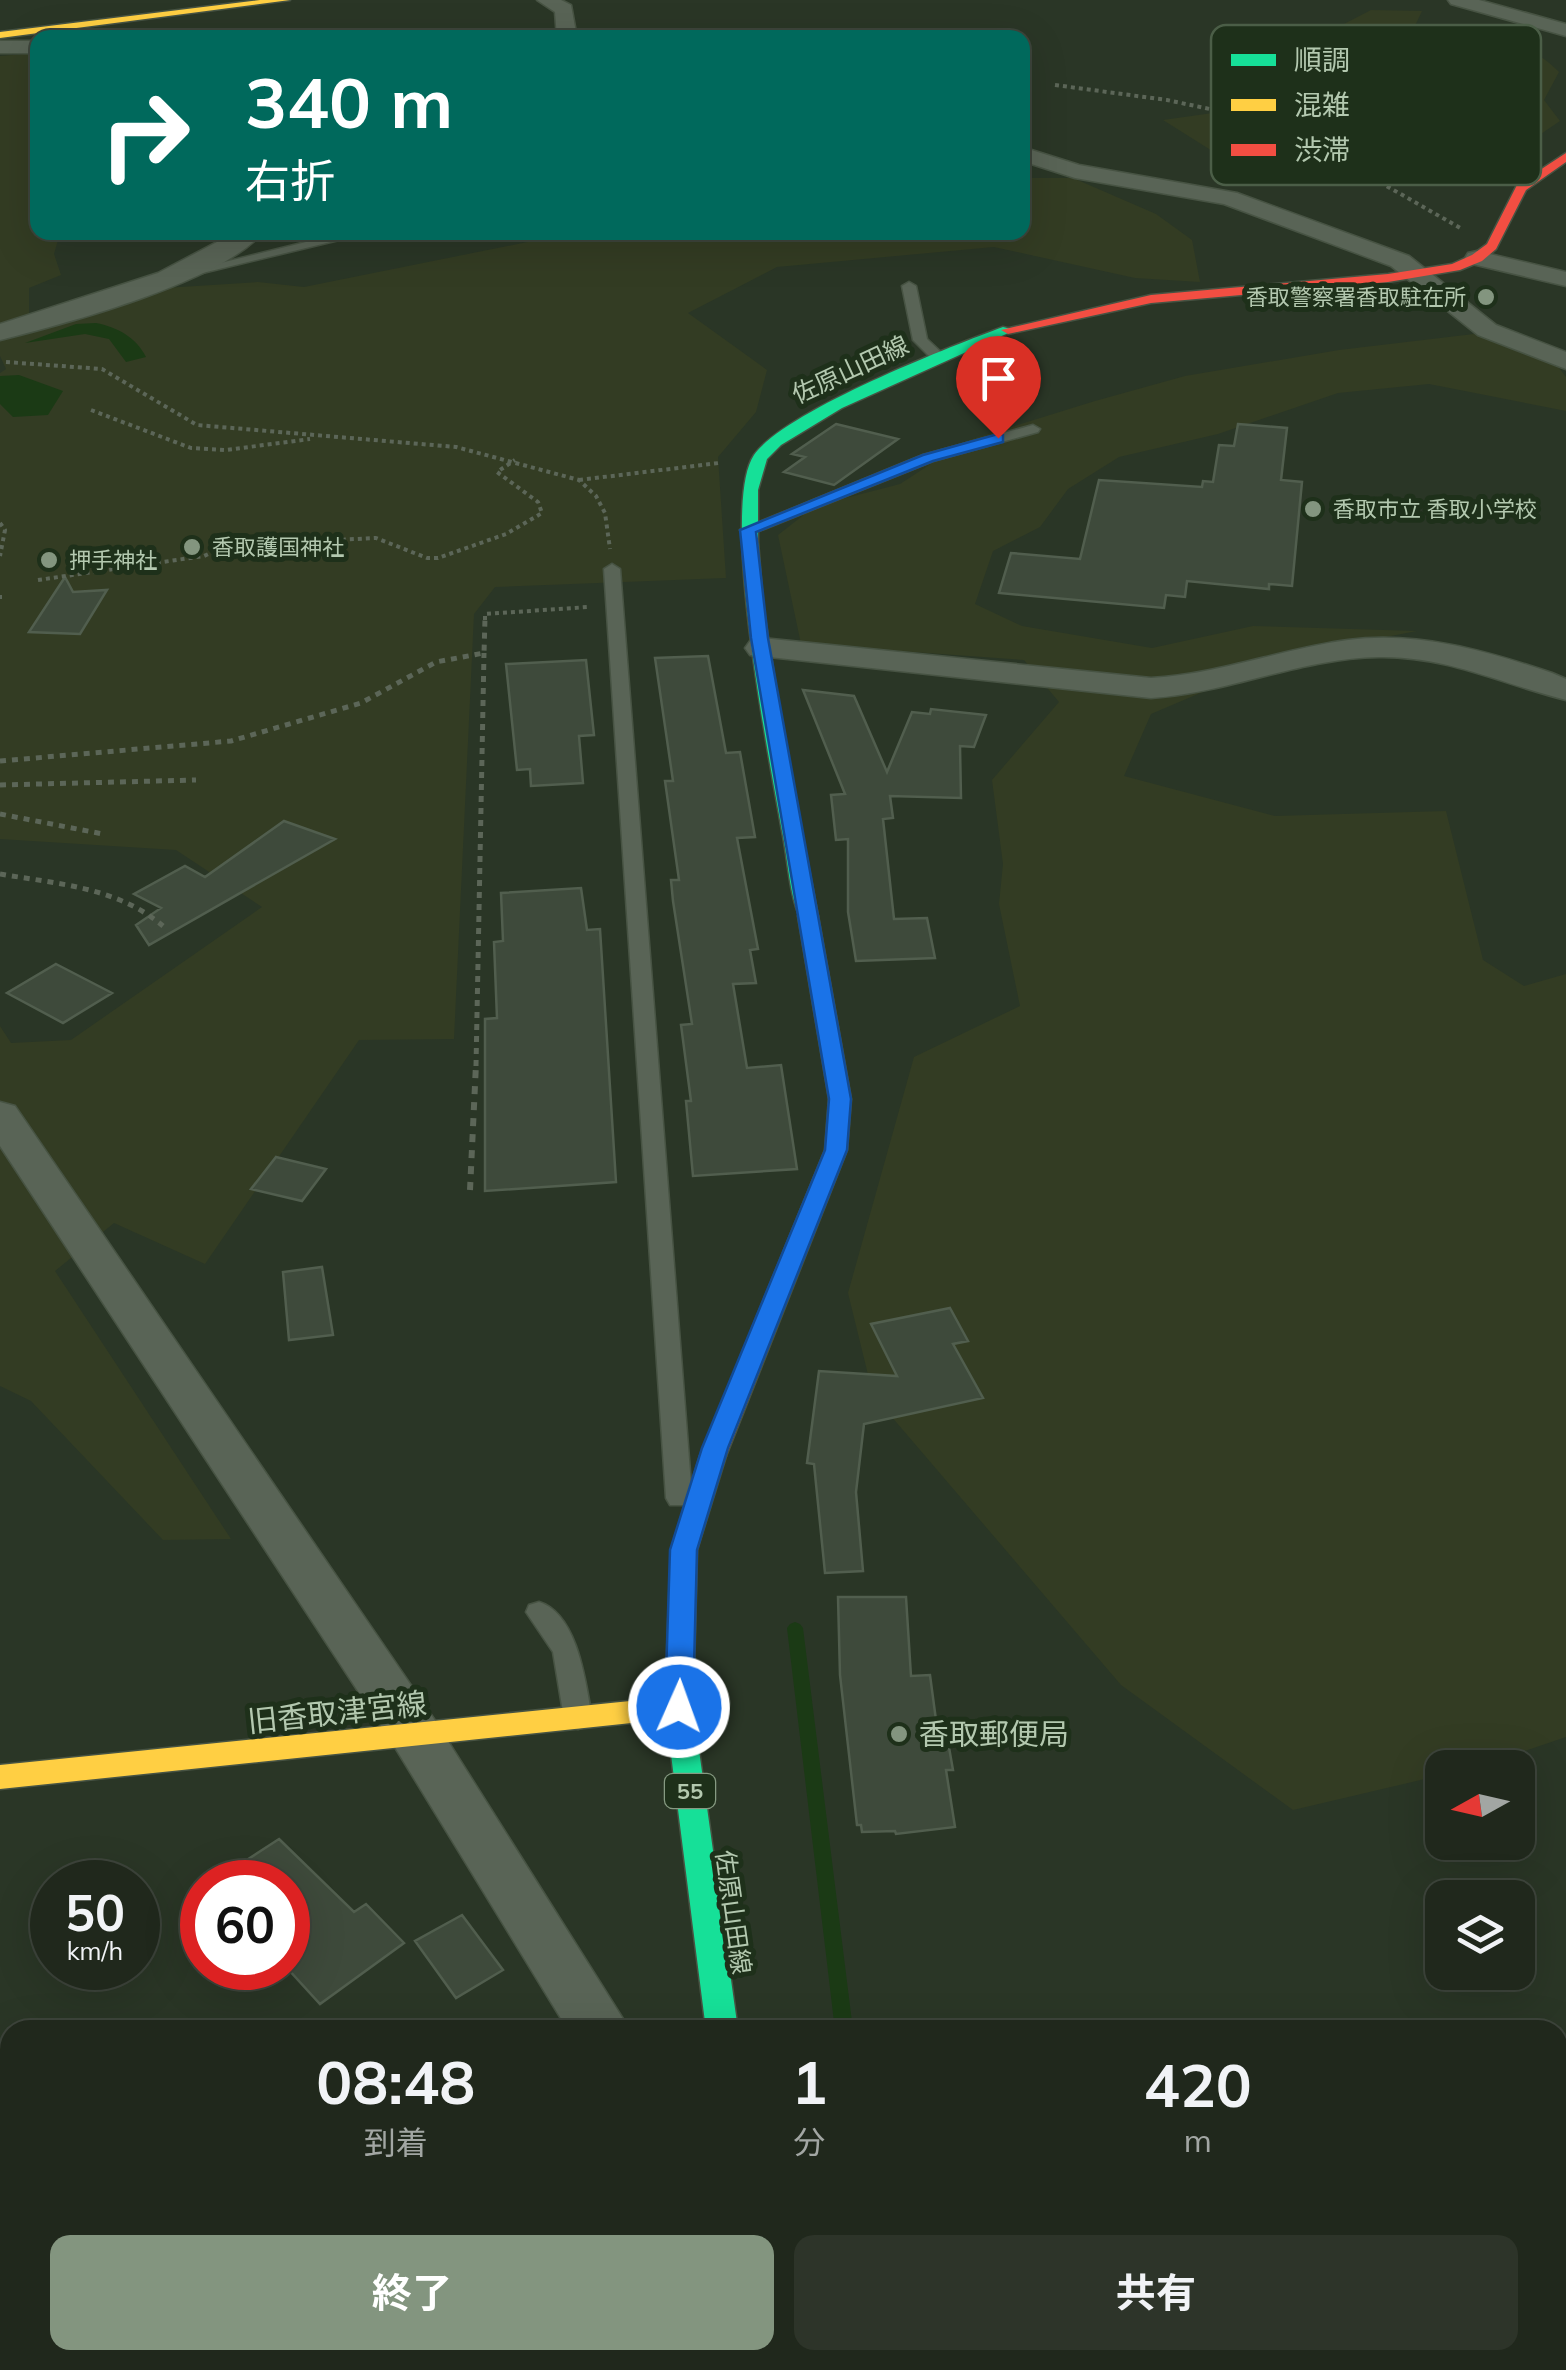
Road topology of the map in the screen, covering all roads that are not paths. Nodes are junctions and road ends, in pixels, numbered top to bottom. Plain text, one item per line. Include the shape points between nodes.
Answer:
1 (234, 0) edge
2 (285, 0) edge
3 (547, 0) edge
4 (1458, 0) edge
5 (565, 30) edge
6 (1566, 30) edge
7 (0, 33) edge
8 (0, 47) edge
9 (30, 47) edge
10 (1030, 156) edge
11 (1566, 157) edge
12 (1541, 174) edge
13 (1525, 185) edge
14 (243, 240) edge
15 (331, 240) edge
16 (1485, 252) junction
17 (1419, 275) junction
18 (1566, 279) edge
19 (158, 280) junction
20 (909, 286) dead end
21 (0, 332) edge
22 (939, 358) junction
23 (1566, 361) edge
24 (1034, 428) dead end
25 (748, 530) junction
26 (612, 565) road end
27 (761, 648) junction
28 (1566, 690) edge
29 (0, 1116) edge
30 (684, 1550) junction
31 (538, 1612) dead end
32 (679, 1707) junction
33 (578, 1718) junction
34 (414, 1734) junction
35 (0, 1777) edge
36 (594, 2020) edge
37 (721, 2020) edge

1 - 7 street
2 - 7 main road
3 - 5 street via 564,9
4 - 6 street
8 - 9 street
10 - 17 street via 1075,171 1229,198 1400,261
11 - 12 main road
13 - 16 main road
14 - 19 street
15 - 19 lane
16 - 17 main road, 佐原山田線
16 - 18 street
17 - 22 main road, 佐原山田線 via 1075,312
17 - 23 street via 1487,330
19 - 21 street
20 - 22 lane via 920,340
22 - 25 main road, 佐原山田線 / 55 via 796,425 760,458 749,488
24 - 25 lane via 928,458
25 - 27 main road, 佐原山田線 / 55
26 - 30 lane
27 - 28 street via 1151,688 1200,686 1352,649 1403,648 1494,664
27 - 30 main road, 佐原山田線 / 55 via 840,1099 836,1150 715,1448
29 - 34 street
30 - 32 main road, 佐原山田線 / 55
31 - 33 lane via 566,1650
32 - 33 main road, 旧香取津宮線
32 - 37 main road, 佐原山田線 / 55
33 - 34 main road, 旧香取津宮線
34 - 35 main road, 旧香取津宮線
34 - 36 street

